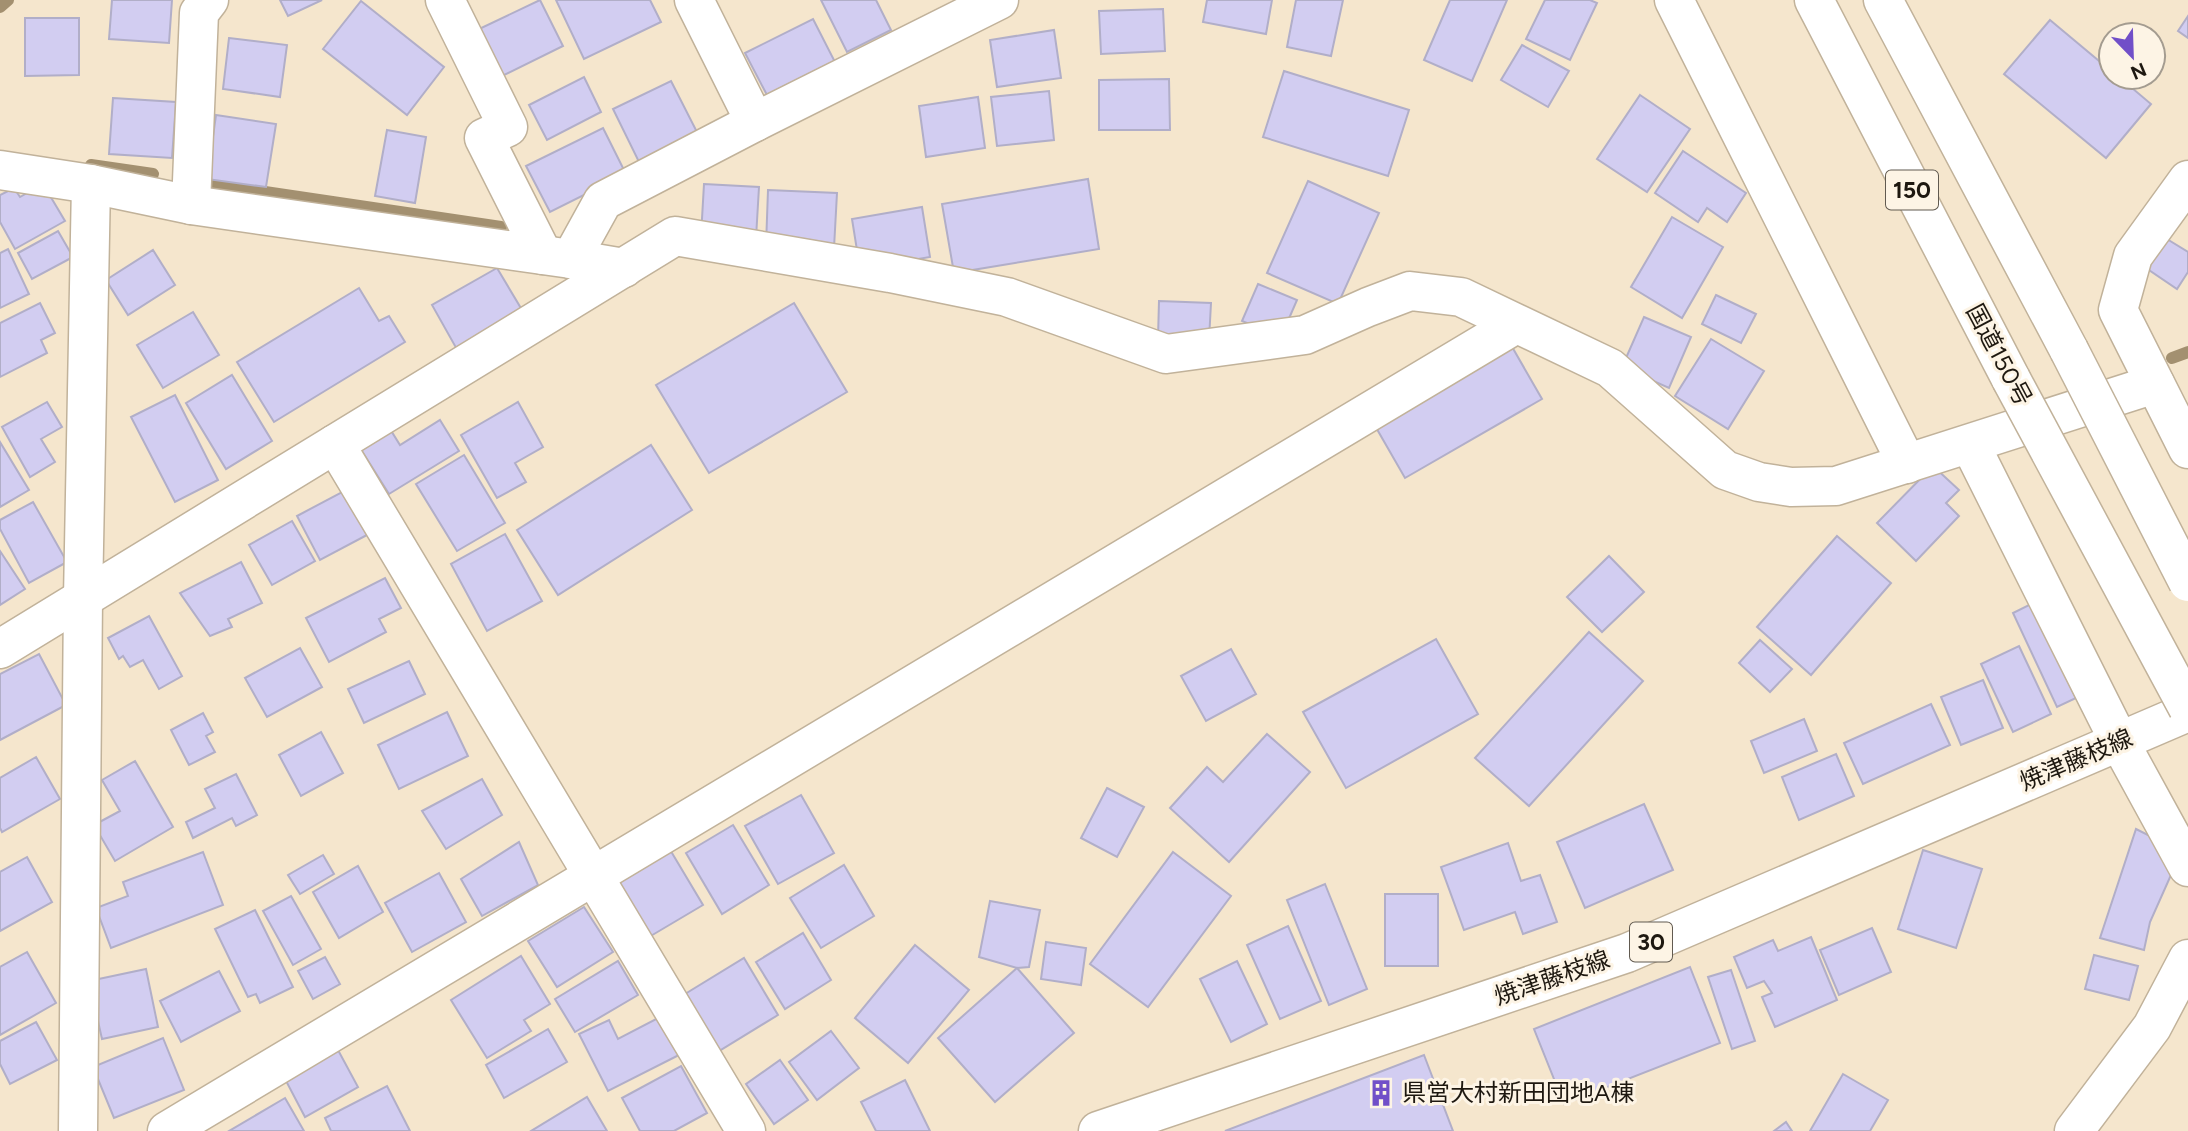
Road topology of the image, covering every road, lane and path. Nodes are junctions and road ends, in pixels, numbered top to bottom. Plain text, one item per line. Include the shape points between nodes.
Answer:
1 (209, 0) edge
2 (445, 0) edge
3 (694, 0) edge
4 (999, 0) edge
5 (1674, 0) edge
6 (1814, 0) edge
7 (1883, 0) edge
8 (755, 122) junction
9 (0, 170) edge
10 (2188, 180) edge
11 (91, 184) junction
12 (191, 205) junction
13 (557, 257) junction
14 (624, 268) junction
15 (1516, 324) junction
16 (2155, 384) junction
17 (335, 444) junction
18 (1970, 444) junction
19 (2188, 450) edge
20 (1907, 464) junction
21 (2188, 582) edge
22 (83, 598) junction
23 (0, 649) edge
24 (2188, 710) edge
25 (2119, 741) junction
26 (2188, 867) edge
27 (594, 875) junction
28 (2188, 959) edge
29 (78, 1131) edge
30 (167, 1131) edge
31 (746, 1131) edge
32 (1098, 1131) edge
33 (2074, 1131) edge

1 - 12 main road via 199,13
2 - 13 main road via 508,127 484,138
3 - 8 main road
4 - 8 main road
5 - 20 main road
6 - 24 main road, 国道150号 / 150, bridge
7 - 21 main road, 150, bridge
8 - 13 main road via 603,201
9 - 11 main road
10 - 16 main road via 2133,256 2118,310
11 - 12 main road
11 - 22 main road
12 - 13 main road
13 - 14 main road
14 - 15 main road via 675,236 1007,297 1166,354 1305,335 1410,291 1461,298
14 - 17 main road
15 - 20 main road via 1610,368 1725,470 1791,487 1836,486
15 - 27 main road
16 - 18 main road
16 - 19 main road
17 - 22 main road
17 - 27 main road
18 - 20 main road
18 - 25 main road
22 - 23 main road
22 - 29 main road
24 - 25 main road, 焼津藤枝線 / 30
25 - 26 main road
25 - 32 main road, 焼津藤枝線 / 30 via 1627,953
27 - 30 main road
27 - 31 main road
28 - 33 main road via 2152,1027

